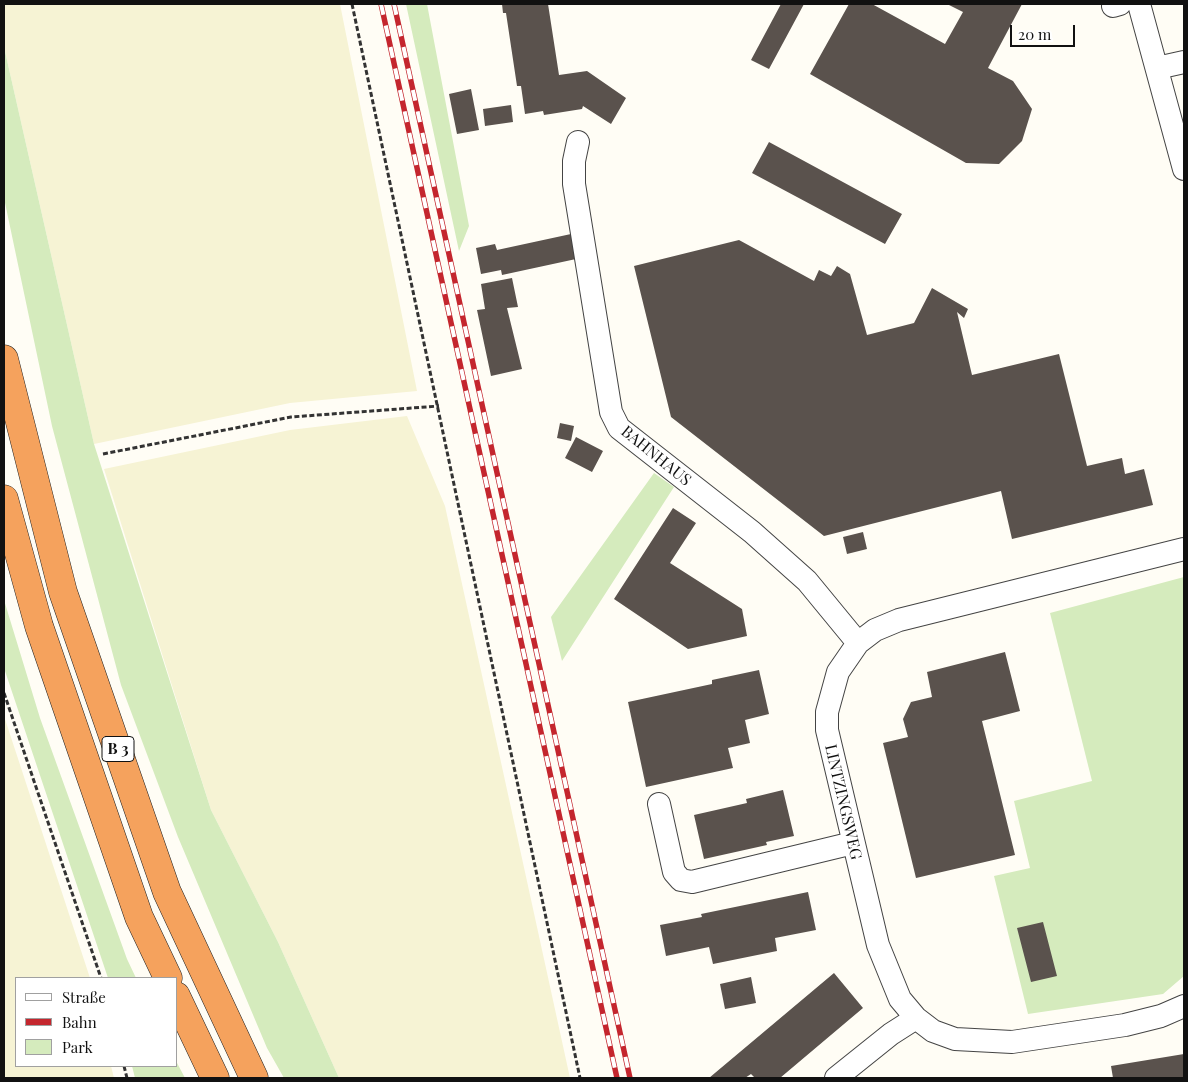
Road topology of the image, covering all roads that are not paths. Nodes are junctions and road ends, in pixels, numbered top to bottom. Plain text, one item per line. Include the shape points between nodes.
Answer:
1 (1139, 4) edge
2 (1184, 62) edge
3 (1157, 68) junction
4 (578, 142) dead end
5 (1184, 169) edge
6 (4, 359) edge
7 (4, 499) edge
8 (1184, 549) edge
9 (858, 642) junction
10 (659, 804) dead end
11 (853, 843) junction
12 (168, 977) edge
13 (178, 1000) edge
14 (1184, 1006) edge
15 (916, 1018) junction
16 (215, 1078) edge
17 (254, 1078) edge
18 (836, 1078) edge

1 - 3 street
2 - 3 street
3 - 5 street
4 - 9 street, BAHNHAUS via 574,184 611,412 619,428 752,532 808,581
6 - 17 highway, B 3 via 14,408 64,592 167,892
7 - 12 highway, B 3 via 48,654 139,917
8 - 9 street, LINTZINGSWEG via 899,620 875,630
9 - 11 street, LINTZINGSWEG via 838,672 827,712 831,753
10 - 11 street via 674,872 681,880 692,882
11 - 15 street, LINTZINGSWEG via 878,945 889,976 900,999
13 - 16 highway
14 - 15 street, LINTZINGSWEG via 1125,1025 1012,1042 955,1039 933,1031
15 - 18 street

